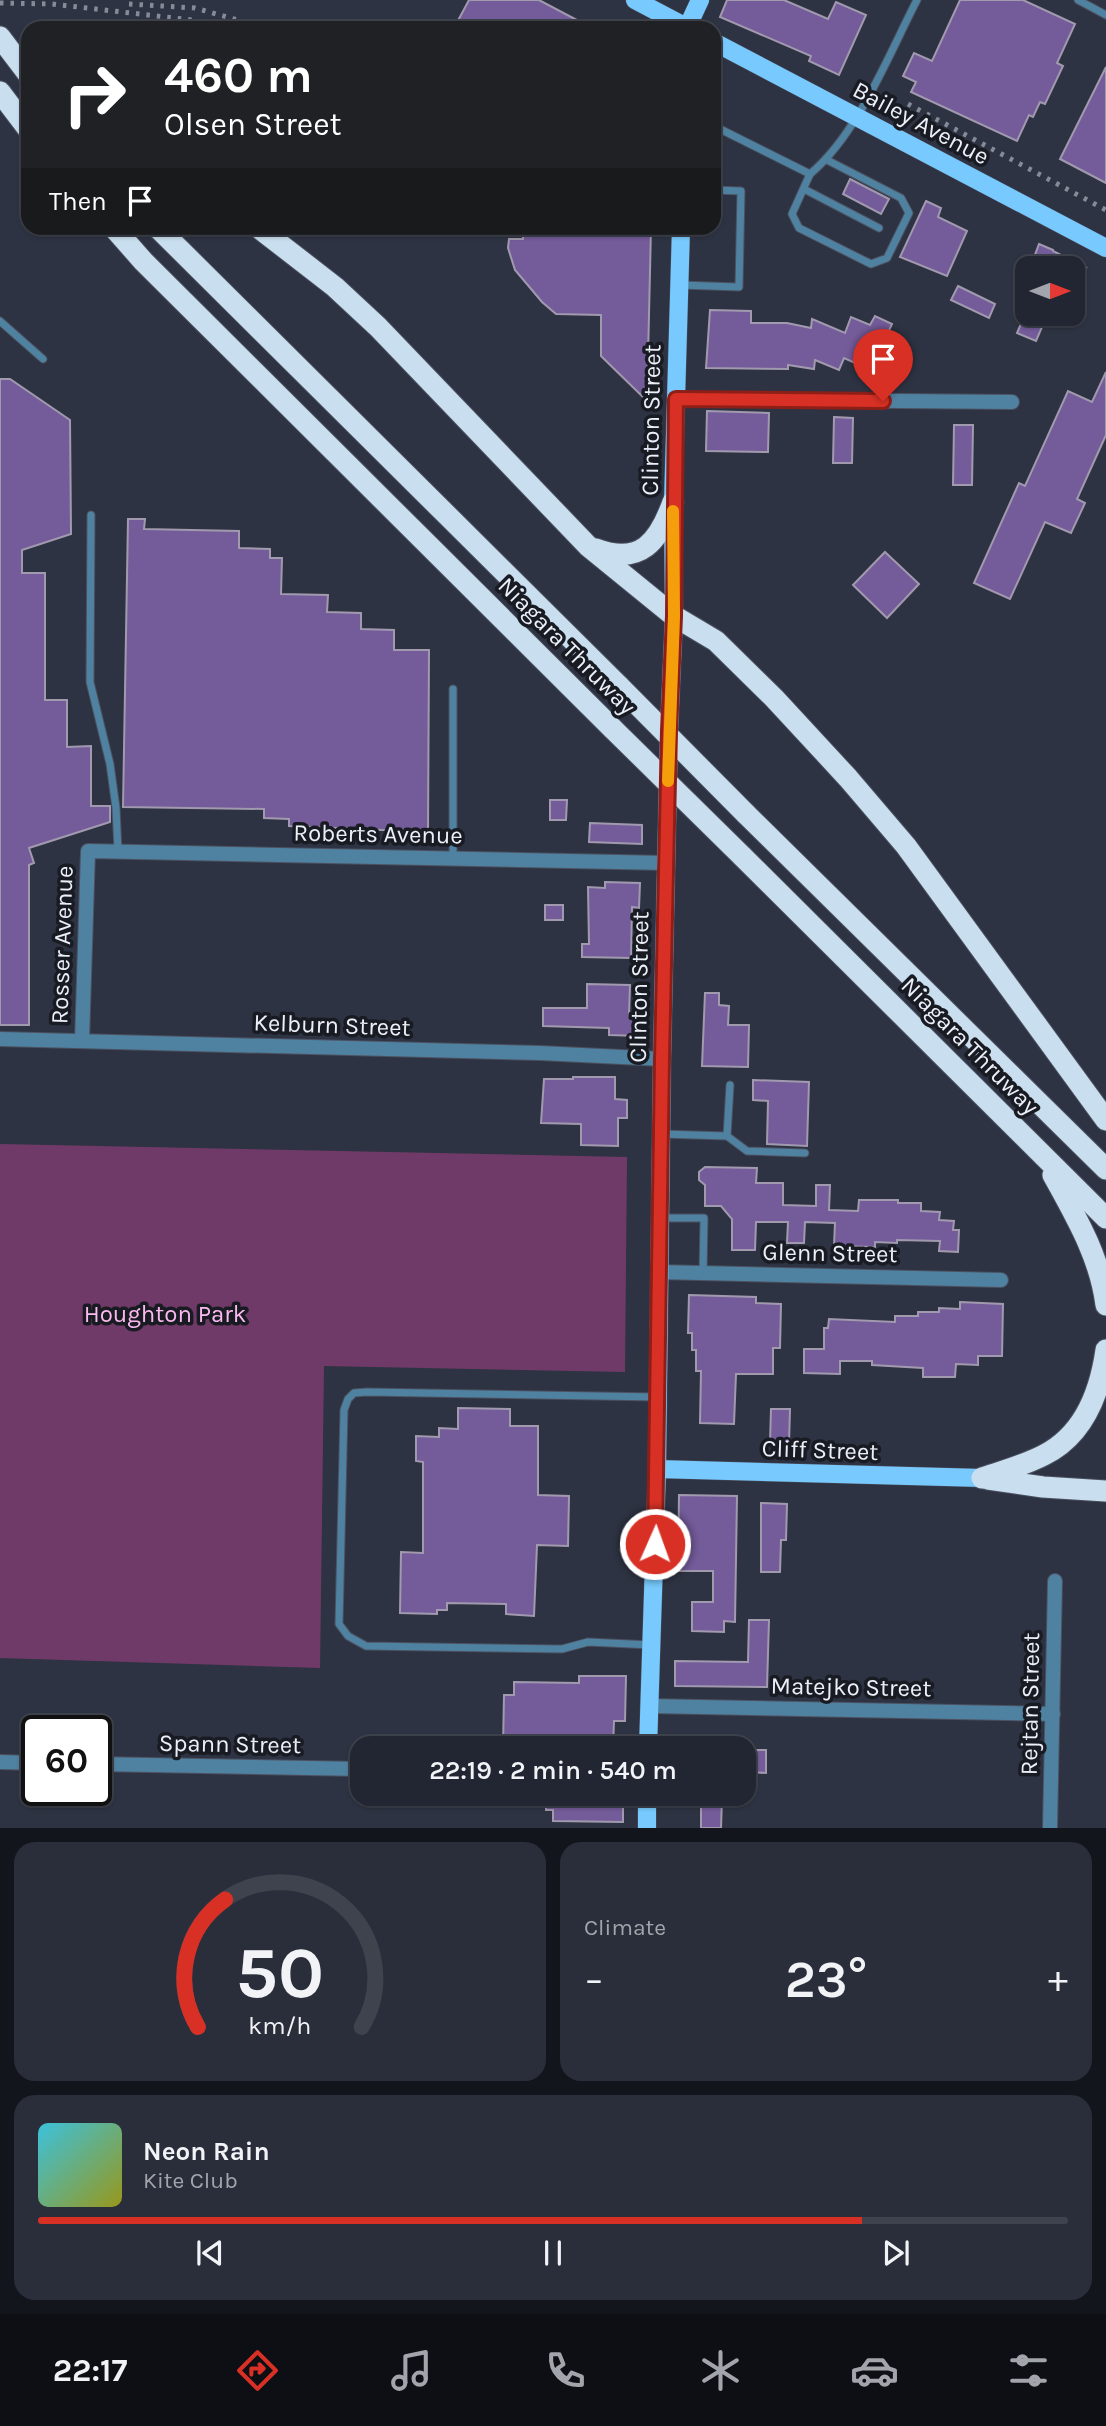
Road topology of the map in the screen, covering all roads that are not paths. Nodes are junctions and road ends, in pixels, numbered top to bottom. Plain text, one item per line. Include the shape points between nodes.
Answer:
1 (635, 0) edge
2 (701, 0) edge
3 (917, 0) edge
4 (1083, 1) edge
5 (1106, 15) edge
6 (674, 21) edge
7 (690, 21) edge
8 (3, 41) edge
9 (721, 46) edge
10 (21, 58) edge
11 (21, 65) edge
12 (0, 92) edge
13 (857, 117) junction
14 (21, 120) edge
15 (721, 130) edge
16 (827, 160) junction
17 (810, 174) junction
18 (804, 189) junction
19 (721, 190) edge
20 (879, 228) dead end
21 (120, 235) edge
22 (165, 235) edge
23 (268, 235) edge
24 (681, 235) edge
25 (1106, 248) edge
26 (679, 285) junction
27 (0, 321) edge
28 (43, 359) dead end
29 (676, 399) junction
30 (1012, 402) dead end
31 (673, 502) junction
32 (91, 515) dead end
33 (588, 546) junction
34 (674, 616) junction
35 (453, 689) dead end
36 (88, 851) joint
37 (118, 852) junction
38 (453, 859) junction
39 (666, 863) junction
40 (0, 1040) edge
41 (82, 1041) junction
42 (662, 1059) junction
43 (730, 1085) dead end
44 (1106, 1121) edge
45 (660, 1134) junction
46 (727, 1136) junction
47 (805, 1153) dead end
48 (1044, 1157) junction
49 (1106, 1169) edge
50 (659, 1218) junction
51 (1106, 1218) edge
52 (658, 1272) junction
53 (703, 1273) junction
54 (1001, 1280) dead end
55 (1106, 1305) edge
56 (1106, 1350) edge
57 (657, 1397) junction
58 (657, 1469) junction
59 (982, 1478) junction
60 (1106, 1490) edge
61 (1055, 1581) dead end
62 (651, 1645) junction
63 (649, 1706) junction
64 (1052, 1714) junction
65 (648, 1736) edge
66 (0, 1762) edge
67 (21, 1763) edge
68 (112, 1764) edge
69 (350, 1769) edge
70 (648, 1806) edge
71 (647, 1828) edge
72 (1050, 1828) edge

1 - 6 main road
2 - 7 main road
3 - 13 lane
4 - 5 lane
8 - 10 highway
8 - 11 highway
9 - 13 main road, Bailey Avenue
12 - 14 highway
13 - 16 lane
13 - 25 main road, Bailey Avenue
15 - 17 lane
16 - 17 lane
16 - 18 lane via 901,198 909,213 887,258 871,264 799,228 792,214
17 - 18 lane
18 - 20 lane
19 - 26 lane via 741,191 739,287
21 - 48 highway, Niagara Thruway, bridge
22 - 49 highway, Niagara Thruway, bridge
23 - 33 highway via 378,327
24 - 26 main road, Clinton Street
26 - 29 main road, Clinton Street
27 - 28 lane
29 - 30 street
29 - 31 main road, Clinton Street
31 - 33 highway via 654,542 631,554 609,554
31 - 34 main road, Clinton Street
32 - 37 lane via 90,682 110,764
33 - 34 highway
34 - 39 main road, Clinton Street
34 - 44 highway via 716,641 848,778 906,846
35 - 38 lane
36 - 37 street, Roberts Avenue
36 - 41 street, Rosser Avenue
37 - 38 street, Roberts Avenue
38 - 39 street, Roberts Avenue
39 - 42 main road, Clinton Street
40 - 41 street, Kelburn Street
41 - 42 street, Kelburn Street
42 - 45 main road, Clinton Street
43 - 46 lane
45 - 46 lane
45 - 50 main road, Clinton Street
46 - 47 lane via 747,1151
48 - 51 highway, Niagara Thruway
48 - 55 highway via 1096,1258
50 - 52 main road, Clinton Street
50 - 53 lane via 704,1218
52 - 53 street, Glenn Street
52 - 57 main road, Clinton Street
53 - 54 street, Glenn Street
56 - 59 highway via 1094,1402 1075,1430 1046,1455
57 - 58 main road, Clinton Street
57 - 62 lane via 354,1392 343,1423 339,1623 348,1636 366,1646 562,1649 588,1642
58 - 59 main road, Cliff Street
58 - 62 main road, Clinton Street
59 - 60 highway
61 - 64 street, Rejtan Street
62 - 63 main road, Clinton Street
63 - 64 street, Matejko Street
63 - 65 main road, Clinton Street
64 - 72 street, Rejtan Street
66 - 67 street
68 - 69 street, Spann Street
70 - 71 main road

